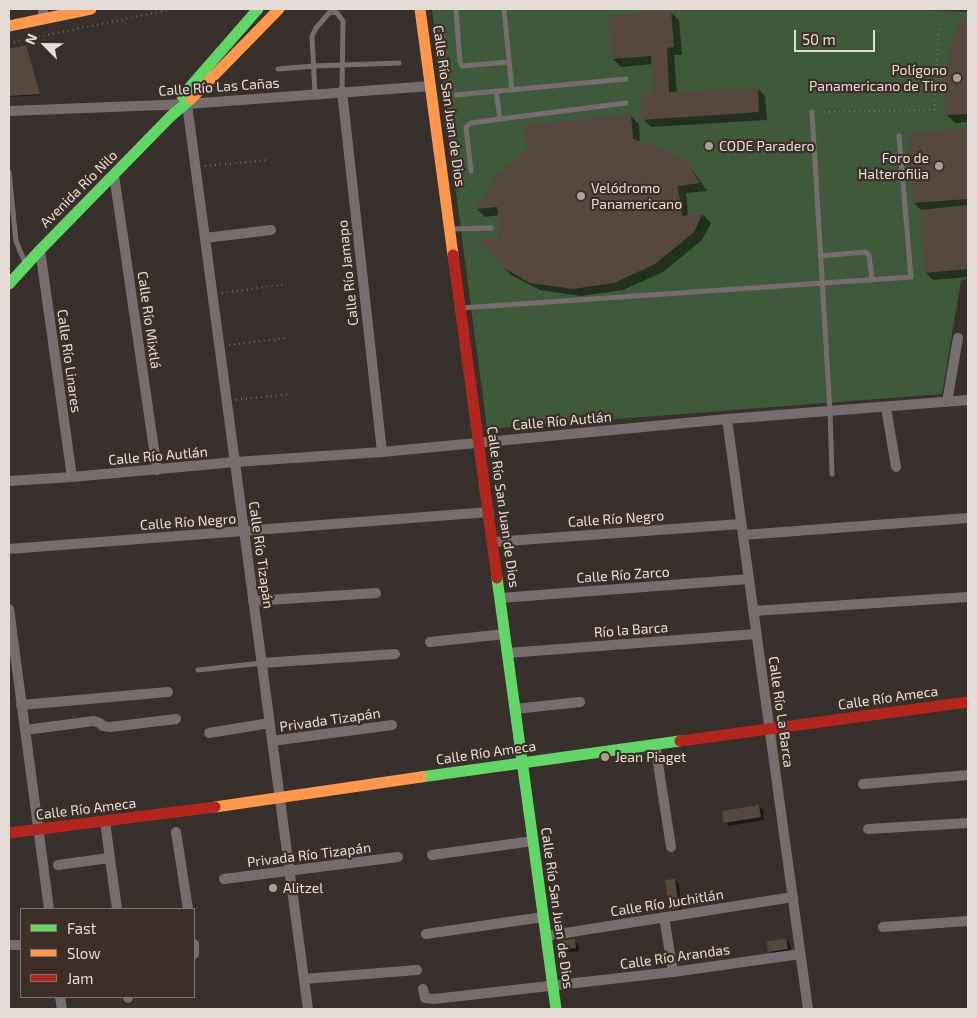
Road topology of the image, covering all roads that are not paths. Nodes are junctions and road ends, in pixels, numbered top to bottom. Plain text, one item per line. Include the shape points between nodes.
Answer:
1 (91, 9) edge
2 (258, 9) edge
3 (279, 9) edge
4 (420, 9) edge
5 (456, 9) edge
6 (504, 9) edge
7 (43, 14) edge
8 (9, 26) edge
9 (509, 62) junction
10 (399, 63) dead end
11 (314, 66) junction
12 (342, 66) junction
13 (278, 69) dead end
14 (626, 79) dead end
15 (431, 86) junction
16 (512, 90) junction
17 (496, 91) junction
18 (342, 92) junction
19 (315, 94) junction
20 (456, 95) dead end
21 (626, 103) dead end
22 (181, 104) junction
23 (9, 111) edge
24 (812, 112) road end
25 (500, 119) junction
26 (899, 136) dead end
27 (470, 171) dead end
28 (9, 172) edge
29 (114, 175) junction
30 (491, 228) dead end
31 (450, 229) junction
32 (271, 230) dead end
33 (205, 238) junction
34 (40, 250) junction
35 (820, 256) junction
36 (26, 265) junction
37 (872, 280) junction
38 (822, 283) junction
39 (9, 284) edge
40 (461, 308) junction
41 (958, 338) dead end
42 (968, 400) edge
43 (947, 402) junction
44 (886, 406) junction
45 (830, 411) junction
46 (727, 419) junction
47 (479, 442) junction
48 (382, 452) junction
49 (235, 462) junction
50 (896, 467) dead end
51 (156, 470) junction
52 (832, 474) dead end
53 (72, 477) junction
54 (9, 481) edge
55 (488, 512) junction
56 (968, 518) edge
57 (742, 530) junction
58 (244, 532) junction
59 (492, 542) junction
60 (9, 549) edge
61 (749, 580) junction
62 (376, 592) dead end
63 (968, 597) edge
64 (500, 598) junction
65 (253, 601) junction
66 (9, 609) edge
67 (753, 611) junction
68 (505, 634) junction
69 (756, 634) junction
70 (430, 642) dead end
71 (508, 653) junction
72 (395, 654) dead end
73 (262, 663) junction
74 (198, 670) dead end
75 (168, 692) dead end
76 (580, 702) dead end
77 (968, 702) edge
78 (22, 705) junction
79 (515, 709) junction
80 (176, 719) dead end
81 (270, 723) junction
82 (392, 725) dead end
83 (769, 729) junction
84 (25, 730) junction
85 (209, 733) dead end
86 (272, 741) junction
87 (655, 744) junction
88 (522, 762) junction
89 (968, 775) edge
90 (864, 784) dead end
91 (280, 799) junction
92 (105, 822) junction
93 (968, 823) edge
94 (868, 829) dead end
95 (38, 830) junction
96 (176, 832) dead end
97 (9, 833) edge
98 (533, 841) junction
99 (671, 847) dead end
100 (432, 855) dead end
101 (398, 857) dead end
102 (109, 858) junction
103 (58, 865) dead end
104 (290, 871) junction
105 (224, 880) dead end
106 (792, 897) junction
107 (49, 908) edge
108 (117, 908) edge
109 (188, 908) edge
110 (544, 917) junction
111 (664, 917) junction
112 (968, 921) edge
113 (884, 927) dead end
114 (426, 934) dead end
115 (546, 936) junction
116 (800, 954) junction
117 (417, 970) dead end
118 (673, 972) junction
119 (304, 980) junction
120 (553, 986) junction
121 (423, 989) dead end
122 (308, 1009) edge
123 (556, 1009) edge
124 (808, 1009) edge

1 - 7 street
2 - 22 street, Avenida Río Nilo
3 - 22 street, Avenida Río Nilo
4 - 15 street, Calle Río San Juan de Dios
5 - 9 lane via 462,66
6 - 9 lane
7 - 8 street
9 - 16 lane
10 - 12 lane
11 - 12 lane
11 - 12 lane via 313,32 333,12 343,20
11 - 13 lane
11 - 19 lane
12 - 18 lane
14 - 16 lane
15 - 18 street, Calle Río Las Cañas
15 - 31 street, Calle Río San Juan de Dios
16 - 17 lane
17 - 20 lane
17 - 25 lane
18 - 19 street, Calle Río Las Cañas
18 - 48 street, Calle Río Jamapo
19 - 22 street, Calle Río Las Cañas
21 - 25 lane
22 - 23 street, Calle Río Las Cañas
22 - 29 street, Avenida Río Nilo
22 - 33 street, Calle Río Tizapán via 195,167
24 - 35 lane
25 - 27 lane via 467,125
26 - 37 lane via 911,277
28 - 36 lane via 16,241
29 - 34 street, Avenida Río Nilo
29 - 51 street, Calle Río Mixtlá
30 - 31 lane
31 - 40 street, Calle Río San Juan de Dios
32 - 33 street
33 - 49 street, Calle Río Tizapán
34 - 36 street, Avenida Río Nilo
34 - 53 street, Calle Río Linares
35 - 37 lane via 865,252 869,255
35 - 38 lane
36 - 39 street, Avenida Río Nilo
37 - 38 lane
38 - 40 lane
38 - 45 lane
40 - 47 street, Calle Río San Juan de Dios
41 - 43 street
42 - 43 street, Calle Río Autlán
43 - 44 street, Calle Río Autlán
44 - 45 street, Calle Río Autlán
44 - 50 street
45 - 46 street, Calle Río Autlán
45 - 52 lane
46 - 47 street, Calle Río Autlán
46 - 57 street, Calle Río La Barca
47 - 48 street, Calle Río Autlán
47 - 55 street, Calle Río San Juan de Dios
48 - 49 street, Calle Río Autlán
49 - 51 street, Calle Río Autlán
49 - 58 street, Calle Río Tizapán
51 - 53 street, Calle Río Autlán
53 - 54 street, Calle Río Autlán
55 - 58 street, Calle Río Negro
55 - 59 street, Calle Río San Juan de Dios
56 - 57 street, Calle Río Negro
57 - 59 street, Calle Río Negro
57 - 61 street, Calle Río La Barca
58 - 60 street, Calle Río Negro
58 - 65 street, Calle Río Tizapán
59 - 64 street, Calle Río San Juan de Dios
61 - 64 street, Calle Río Zarco
61 - 67 street, Calle Río La Barca
62 - 65 street
63 - 67 street
64 - 68 street, Calle Río San Juan de Dios
65 - 73 street, Calle Río Tizapán
66 - 78 street
67 - 69 street, Calle Río La Barca
68 - 70 street
68 - 71 street, Calle Río San Juan de Dios
69 - 71 street, Río la Barca
69 - 83 street, Calle Río La Barca
71 - 79 street, Calle Río San Juan de Dios
72 - 73 street
73 - 74 lane
73 - 81 street, Calle Río Tizapán
75 - 78 street
76 - 79 street
77 - 83 street, Calle Río Ameca
78 - 84 street
79 - 88 street, Calle Río San Juan de Dios
80 - 84 street via 110,727 94,721
81 - 85 street
81 - 86 street, Calle Río Tizapán
82 - 86 street, Privada Tizapán
83 - 87 street, Calle Río Ameca
83 - 106 street, Calle Río La Barca
84 - 95 street
86 - 91 street, Calle Río Tizapán
87 - 88 street, Calle Río Ameca
87 - 99 street
88 - 91 street, Calle Río Ameca
88 - 98 street, Calle Río San Juan de Dios
89 - 90 street
91 - 92 street, Calle Río Ameca
91 - 104 street, Calle Río Tizapán
92 - 95 street, Calle Río Ameca
92 - 102 street
93 - 94 street
95 - 97 street, Calle Río Ameca
95 - 107 street
96 - 109 street
98 - 100 street
98 - 110 street, Calle Río San Juan de Dios
101 - 104 street, Privada Río Tizapán
102 - 103 street
102 - 108 street
104 - 105 street, Privada Río Tizapán
104 - 119 street, Calle Río Tizapán
106 - 111 street, Calle Río Juchitlán
106 - 116 street, Calle Río La Barca
110 - 114 street
110 - 115 street, Calle Río San Juan de Dios
111 - 115 street, Calle Río Juchitlán
111 - 118 street
112 - 113 street
115 - 120 street, Calle Río San Juan de Dios
116 - 118 street, Calle Río Arandas
116 - 124 street, Calle Río La Barca
117 - 119 street
118 - 120 street, Calle Río Arandas
119 - 122 street, Calle Río Tizapán
120 - 121 street, Calle Río Arandas via 434,1000 425,998
120 - 123 street, Calle Río San Juan de Dios

